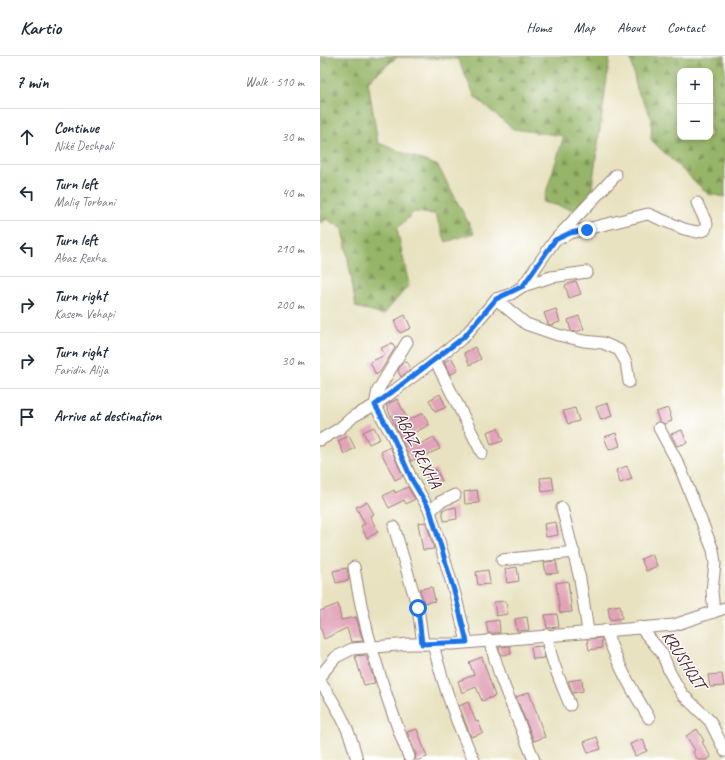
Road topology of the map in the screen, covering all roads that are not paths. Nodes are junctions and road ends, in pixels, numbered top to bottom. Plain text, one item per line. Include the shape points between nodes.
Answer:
1 (616, 175) dead end
2 (697, 203) dead end
3 (555, 240) junction
4 (587, 272) dead end
5 (523, 286) junction
6 (496, 299) junction
7 (407, 342) dead end
8 (435, 360) junction
9 (629, 382) dead end
10 (375, 405) junction
11 (659, 428) dead end
12 (320, 440) edge
13 (482, 453) dead end
14 (455, 495) dead end
15 (562, 508) dead end
16 (430, 510) junction
17 (394, 527) dead end
18 (574, 552) junction
19 (502, 560) dead end
20 (354, 568) dead end
21 (725, 608) edge
22 (714, 612) junction
23 (640, 627) junction
24 (606, 630) junction
25 (588, 631) junction
26 (547, 635) junction
27 (489, 640) junction
28 (467, 642) junction
29 (428, 644) junction
30 (371, 647) junction
31 (320, 676) edge
32 (320, 682) edge
33 (570, 705) dead end
34 (649, 718) dead end
35 (725, 751) edge
36 (409, 757) dead end
37 (357, 760) edge
38 (474, 760) edge
39 (534, 760) edge

1 - 3 street
2 - 3 street via 707,224 705,230 697,232 684,229 648,214 570,233
3 - 5 street
4 - 5 street via 551,277
5 - 6 street
6 - 8 street via 464,337
6 - 9 street via 526,324 558,335 603,343 619,350 626,362
7 - 10 street, ABAZ REXHA via 378,390
8 - 10 street
8 - 13 street
10 - 12 street
10 - 16 street, ABAZ REXHA via 412,480
11 - 22 street via 679,465 713,550 716,563 712,591
14 - 16 street, ABAZ REXHA
15 - 18 street
16 - 28 street, ABAZ REXHA
17 - 29 street
18 - 19 street
18 - 25 street
20 - 30 street
21 - 22 street
22 - 23 street via 674,625
23 - 24 street
23 - 35 street, KRUSHQIT via 662,653 682,694 710,721
24 - 25 street
24 - 34 street via 632,689
25 - 26 street
26 - 27 street
26 - 33 street via 549,648
27 - 28 street
27 - 39 street
28 - 29 street
29 - 30 street
29 - 38 street via 461,734
30 - 31 street via 352,649 336,657
30 - 36 street
32 - 37 street via 336,704

